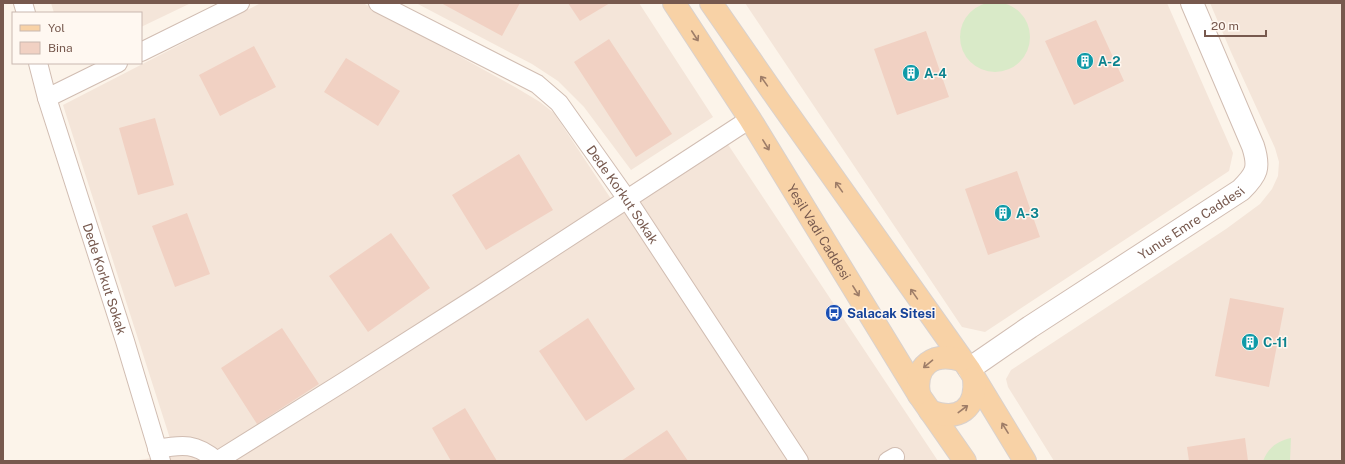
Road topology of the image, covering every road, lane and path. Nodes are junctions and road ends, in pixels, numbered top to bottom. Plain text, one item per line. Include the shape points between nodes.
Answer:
1 (240, 3) edge
2 (378, 3) edge
3 (674, 3) edge
4 (711, 3) edge
5 (1192, 3) edge
6 (142, 52) edge
7 (38, 64) edge
8 (116, 64) edge
9 (47, 98) junction
10 (750, 119) junction
11 (627, 200) junction
12 (968, 369) junction
13 (925, 403) junction
14 (159, 455) edge
15 (217, 461) edge
16 (799, 461) edge
17 (965, 461) edge
18 (1025, 461) edge

1 - 6 street
2 - 11 street, Dede Korkut Sokak via 536,84 559,104
3 -> 10 main road, Yeşil Vadi Caddesi
12 -> 4 main road
5 - 12 street, Yunus Emre Caddesi via 1254,146 1258,160 1256,171 1250,181 1241,190
7 - 9 street, Dede Korkut Sokak
8 - 9 street
9 - 14 street, Dede Korkut Sokak
10 - 11 street
10 -> 13 main road, Yeşil Vadi Caddesi
11 - 15 street via 364,370
11 - 16 street, Dede Korkut Sokak
13 -> 12 main road via 939,414 948,416 965,409 974,394
12 -> 13 main road via 944,356 928,363 922,369 918,385
18 -> 12 main road
13 - 17 main road, Yeşil Vadi Caddesi
14 - 15 street via 175,446 193,446

